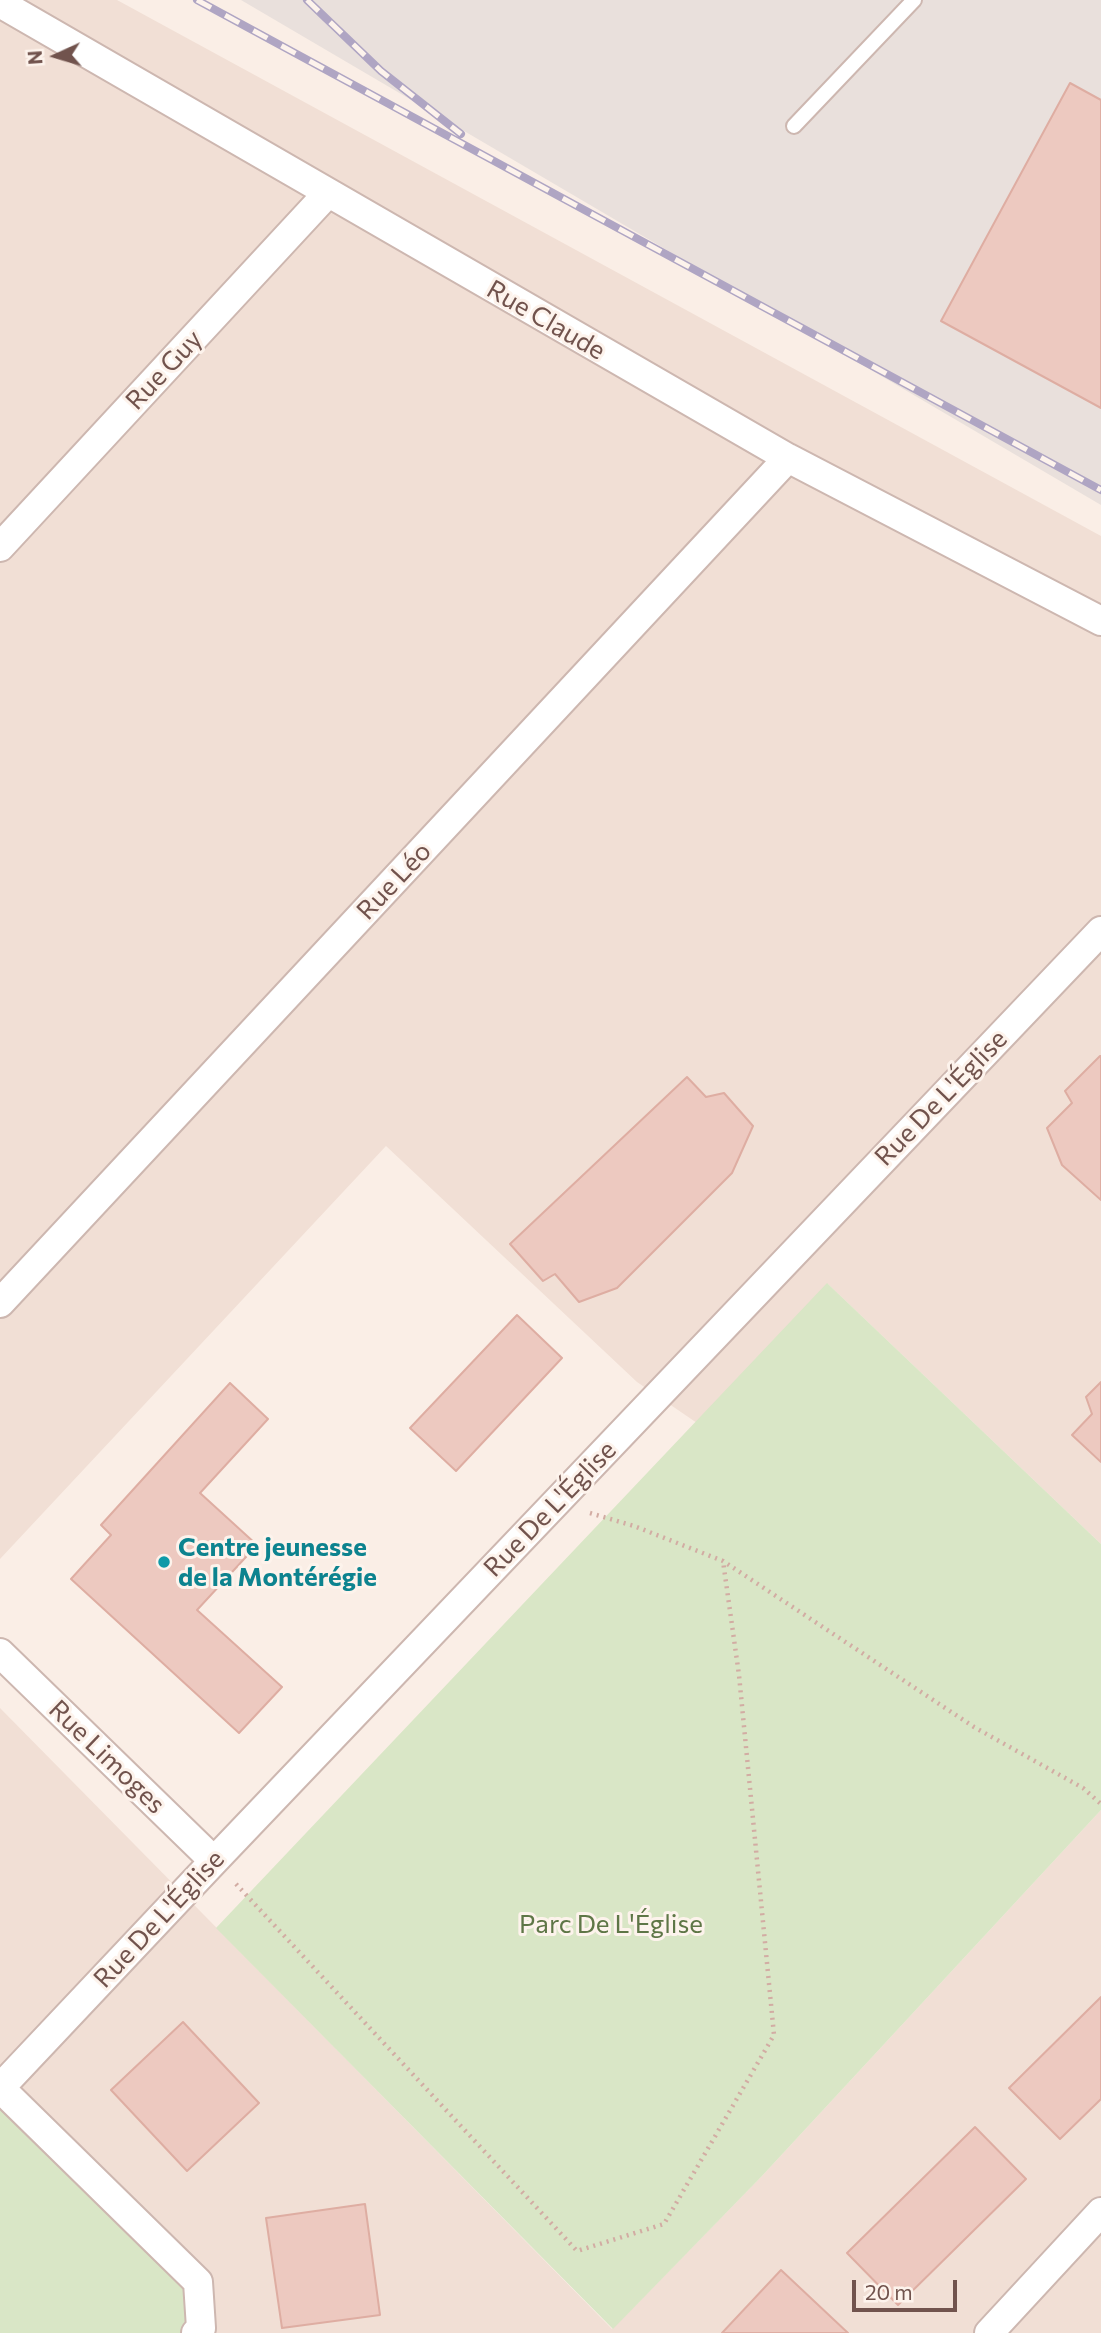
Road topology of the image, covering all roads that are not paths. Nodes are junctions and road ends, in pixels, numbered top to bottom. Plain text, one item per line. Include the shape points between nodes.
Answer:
1 (914, 0) edge
2 (0, 3) edge
3 (794, 126) dead end
4 (327, 194) junction
5 (789, 458) junction
6 (0, 547) edge
7 (1101, 621) edge
8 (1101, 931) edge
9 (0, 1303) edge
10 (0, 1653) edge
11 (214, 1861) junction
12 (0, 2088) edge
13 (1101, 2212) edge
14 (196, 2333) edge
15 (989, 2333) edge

1 - 3 lane
2 - 4 street, Rue Claude
4 - 5 street, Rue Claude
4 - 6 street, Rue Guy
5 - 7 street, Rue Claude
5 - 9 street, Rue Léo
8 - 11 street, Rue De L'Église
10 - 11 street, Rue Limoges
11 - 12 street, Rue De L'Église
12 - 14 street, Rue De L'Église via 198,2282 201,2328
13 - 15 street

